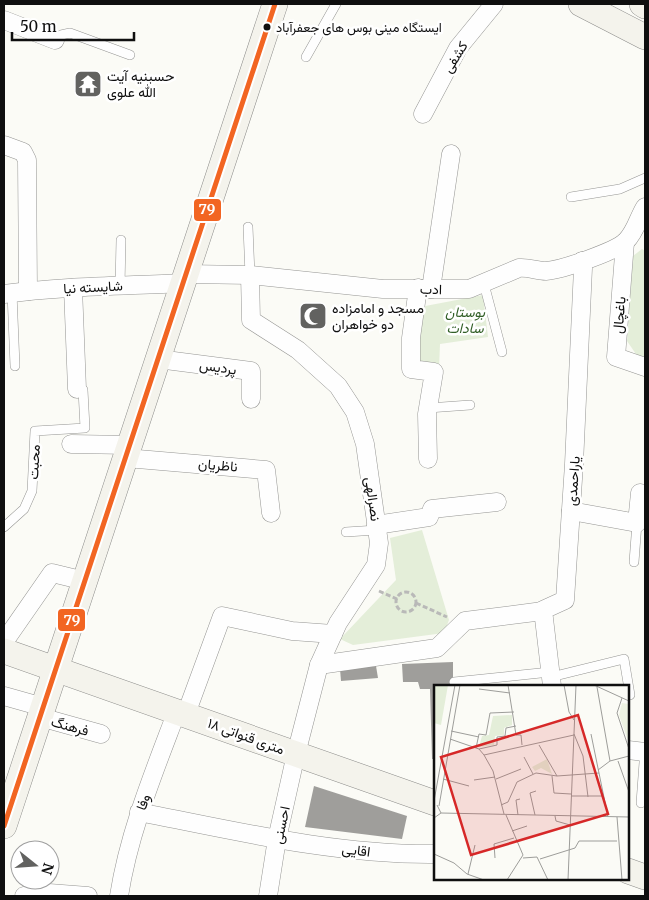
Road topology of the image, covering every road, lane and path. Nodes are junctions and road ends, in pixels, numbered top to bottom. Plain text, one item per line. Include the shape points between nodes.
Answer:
1 (275, 4) edge
2 (336, 4) edge
3 (494, 4) edge
4 (581, 4) edge
5 (642, 4) edge
6 (645, 6) edge
7 (4, 20) edge
8 (645, 37) edge
9 (55, 40) joint
10 (130, 55) dead end
11 (306, 57) dead end
12 (423, 114) dead end
13 (4, 145) edge
14 (451, 154) dead end
15 (645, 178) edge
16 (571, 197) dead end
17 (645, 207) edge
18 (248, 227) dead end
19 (641, 230) edge
20 (121, 240) dead end
21 (626, 242) junction
22 (582, 261) junction
23 (250, 275) junction
24 (184, 279) junction
25 (484, 284) junction
26 (120, 286) junction
27 (73, 288) junction
28 (424, 289) junction
29 (14, 293) edge
30 (502, 352) dead end
31 (158, 359) junction
32 (15, 366) dead end
33 (645, 367) edge
34 (77, 389) joint
35 (251, 399) dead end
36 (470, 405) dead end
37 (428, 408) junction
38 (71, 444) dead end
39 (128, 452) junction
40 (428, 459) dead end
41 (645, 494) edge
42 (497, 502) dead end
43 (571, 511) junction
44 (271, 513) dead end
45 (637, 523) junction
46 (4, 527) edge
47 (377, 527) junction
48 (346, 532) dead end
49 (634, 562) dead end
50 (85, 581) junction
51 (416, 603) junction
52 (543, 611) junction
53 (465, 621) junction
54 (332, 634) junction
55 (4, 642) edge
56 (4, 651) edge
57 (319, 665) junction
58 (56, 669) junction
59 (551, 678) edge
60 (454, 682) dead end
61 (628, 685) edge
62 (629, 689) edge
63 (630, 695) dead end
64 (4, 696) edge
65 (41, 712) junction
66 (181, 713) junction
67 (101, 734) dead end
68 (645, 745) edge
69 (629, 750) edge
70 (645, 752) edge
71 (296, 754) junction
72 (434, 803) edge
73 (641, 803) dead end
74 (139, 812) junction
75 (4, 826) edge
76 (277, 839) junction
77 (434, 854) edge
78 (645, 861) edge
79 (629, 869) edge
80 (629, 870) edge
81 (645, 877) edge
82 (61, 895) edge
83 (24, 896) edge
84 (88, 896) edge
85 (119, 896) edge
86 (268, 896) edge

1 - 24 street
2 - 11 lane
3 - 12 street, کشفی via 458,48
4 - 8 street
5 - 6 street
7 - 9 street
9 - 10 lane via 70,33
13 - 29 street via 23,152 27,160
14 - 28 street
15 - 16 lane via 620,189
17 - 19 street, ادب
18 - 23 lane
19 - 21 street, ادب
20 - 26 lane
21 - 22 street, ادب via 612,251
21 - 33 street, باغچال via 616,357
22 - 25 street, ادب via 547,271 520,268
22 - 43 street, یاراحمدی
23 - 24 street, ادب
23 - 28 street, ادب via 383,289
23 - 47 street, نصرالهی via 251,320 298,350 338,386 355,412 365,444
24 - 26 street, شایسته نیا
24 - 31 street
25 - 28 street, ادب via 469,289
25 - 30 lane
26 - 27 street, شایسته نیا
27 - 29 street, شایسته نیا
27 - 34 street, محبت
28 - 37 street via 411,338 411,369 434,372
29 - 32 lane
31 - 35 street, پردیس via 251,371
31 - 39 street
34 - 46 lane, محبت via 83,390 85,428 35,431 32,491 24,509
36 - 37 lane
37 - 40 street
38 - 39 street
39 - 44 street, ناظریان via 266,470
39 - 50 street
41 - 45 street via 640,493
42 - 47 street via 432,508 428,517
43 - 45 street
43 - 52 street, یاراحمدی via 564,600
45 - 49 lane
47 - 48 lane
47 - 54 street, نصرالهی via 380,544 376,565
50 - 55 street via 52,573
50 - 58 street
51 - 51 path via 414,597 406,592 398,596 396,602 404,612 413,609
51 - 53 path
52 - 53 street
52 - 59 street
53 - 57 street via 437,648
54 - 57 street, نصرالهی
54 - 66 street, وفا via 292,632 222,616
56 - 58 street, ۱۸ متری قنواتی
57 - 71 street, نصرالهی
58 - 65 street
58 - 66 street, ۱۸ متری قنواتی
59 - 60 lane
59 - 61 lane via 624,659
62 - 63 lane
64 - 65 street, فرهنگ
65 - 67 street, فرهنگ
65 - 75 street
66 - 71 street, ۱۸ متری قنواتی
66 - 74 street, وفا
68 - 70 lane
69 - 70 street
70 - 73 lane
71 - 72 street, ۱۸ متری قنواتی
71 - 76 street, احسنی
74 - 76 street, اقایی
74 - 85 street, وفا
76 - 77 street, اقایی via 396,855
76 - 86 street, احسنی
78 - 79 street
80 - 81 street
82 - 83 street
82 - 84 street

